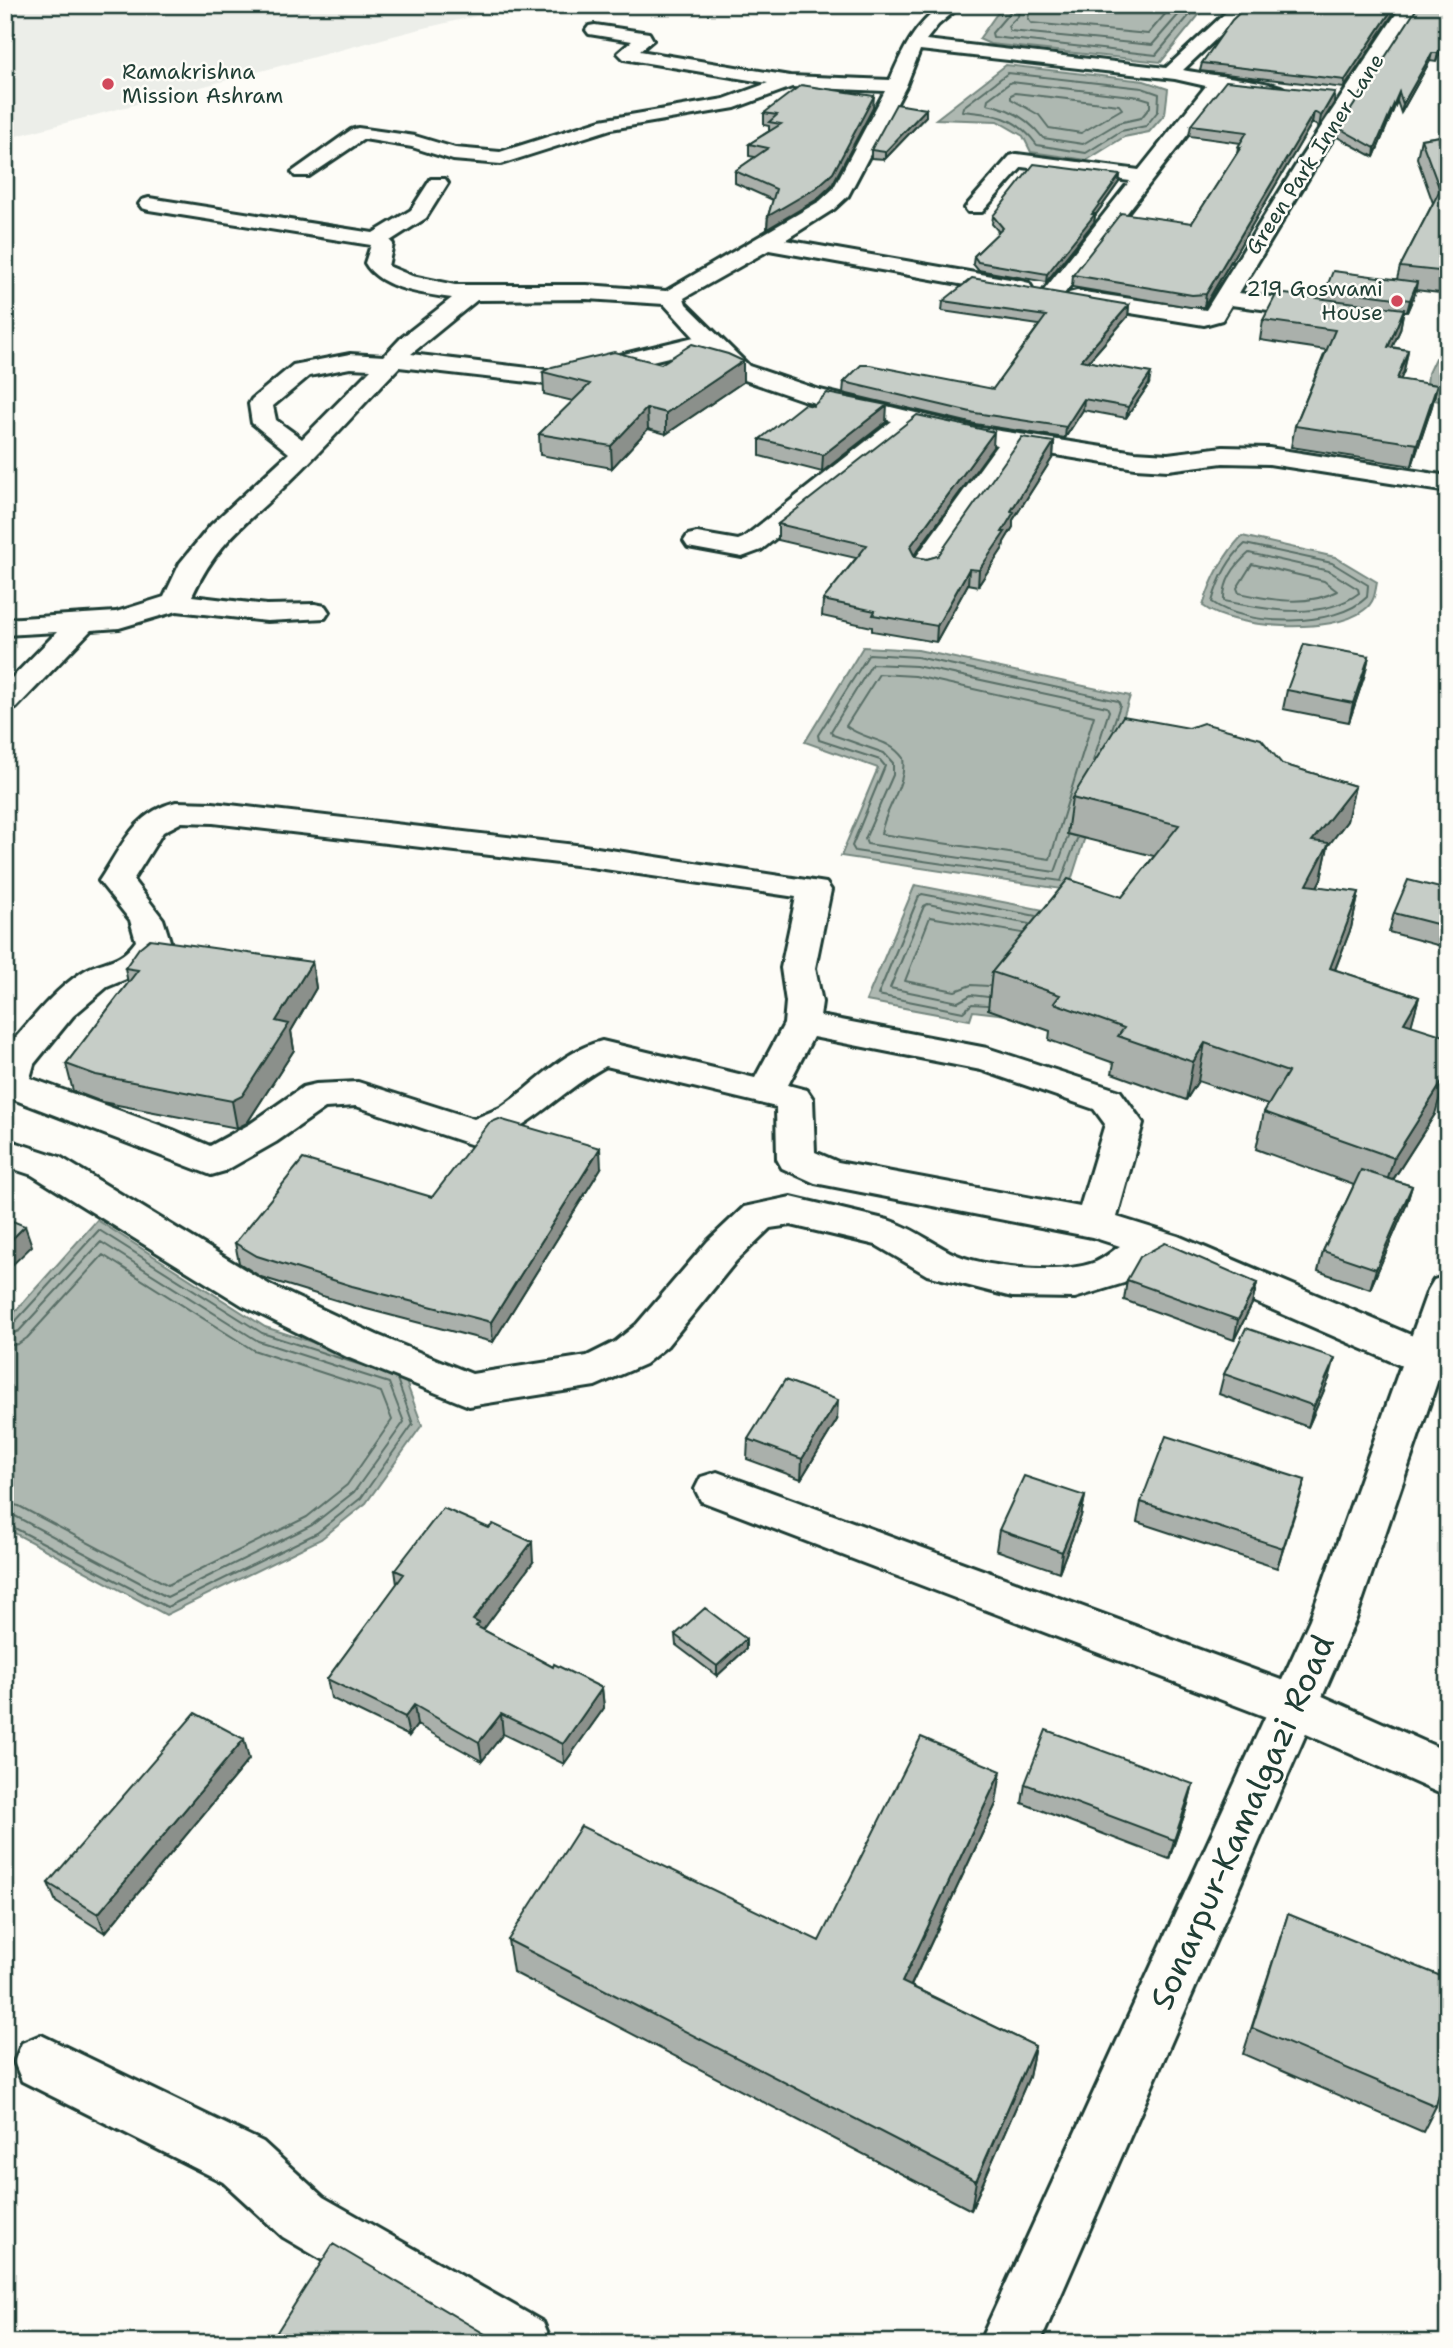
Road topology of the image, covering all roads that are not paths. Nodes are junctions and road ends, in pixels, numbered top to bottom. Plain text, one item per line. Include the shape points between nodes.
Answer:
1 (954, 5) edge
2 (1244, 5) edge
3 (1411, 5) edge
4 (595, 30) dead end
5 (914, 44) junction
6 (1175, 74) junction
7 (790, 80) junction
8 (1218, 83) junction
9 (897, 86) junction
10 (1298, 92) edge
11 (1324, 94) edge
12 (1350, 97) junction
13 (302, 172) dead end
14 (1145, 177) junction
15 (438, 183) dead end
16 (149, 204) dead end
17 (975, 208) dead end
18 (377, 240) junction
19 (766, 243) junction
20 (471, 294) junction
21 (1052, 294) junction
22 (673, 298) junction
23 (1226, 298) junction
24 (1346, 313) edge
25 (709, 340) junction
26 (392, 361) junction
27 (910, 419) junction
28 (1013, 440) junction
29 (304, 452) junction
30 (1448, 484) edge
31 (698, 541) dead end
32 (925, 564) edge
33 (175, 602) junction
34 (315, 612) dead end
35 (82, 623) junction
36 (6, 635) edge
37 (61, 645) junction
38 (5, 702) edge
39 (802, 1024) junction
40 (766, 1092) junction
41 (5, 1152) edge
42 (1096, 1224) junction
43 (1164, 1247) junction
44 (1448, 1290) edge
45 (1424, 1358) junction
46 (717, 1489) dead end
47 (1294, 1706) junction
48 (1448, 1775) edge
49 (41, 2062) dead end
50 (522, 2343) edge
51 (1009, 2343) edge

1 - 5 street via 932,21
2 - 6 street via 1174,69
3 - 12 street, Green Park Inner Lane
4 - 7 street via 645,39 627,53 630,55
5 - 6 street
5 - 9 street
6 - 8 street
7 - 9 street
7 - 13 street via 728,104 608,124 501,158 453,154 415,142 358,134
8 - 10 street
8 - 14 street
9 - 19 street via 841,192
11 - 12 street
12 - 23 street, Green Park Inner Lane
14 - 17 street via 1017,160
14 - 21 street
15 - 18 street via 419,214
16 - 18 street
18 - 20 street via 382,244 376,263 380,270 415,284
19 - 21 street
19 - 22 street via 682,288
20 - 22 street via 587,292
20 - 26 street
21 - 23 street via 1203,318 1214,315
22 - 25 street
23 - 24 street
25 - 26 street via 554,378
25 - 27 street via 741,371 755,377
26 - 29 street
26 - 29 street via 301,370 261,404 264,424
27 - 28 street
27 - 31 street via 743,550
28 - 30 street via 1135,460 1269,456
28 - 32 street
29 - 33 street via 204,549
33 - 34 street via 267,613
33 - 35 street via 141,615
35 - 36 street
35 - 37 street
36 - 37 street
37 - 38 street
39 - 40 street
39 - 40 street via 799,968 814,890 583,856 176,812 151,826 116,881 146,919 153,941 138,962 95,979 60,1008 16,1060 9,1084 211,1162 264,1133 316,1096 358,1094 476,1133 512,1117 572,1069 602,1053
39 - 42 street via 987,1060 1107,1100 1124,1122
40 - 42 street via 794,1099 796,1159 829,1174
41 - 43 street via 46,1166 256,1295 469,1390 595,1370 630,1353 652,1335 722,1251 758,1217 791,1211 888,1234 941,1265 1039,1284 1075,1283 1110,1273 1140,1252
42 - 43 street
43 - 45 street
44 - 45 street, Sonarpur-Kamalgazi Road
45 - 47 street, Sonarpur-Kamalgazi Road via 1333,1619
46 - 47 street
47 - 48 street
47 - 51 street, Sonarpur-Kamalgazi Road
49 - 50 street via 243,2162 303,2217

